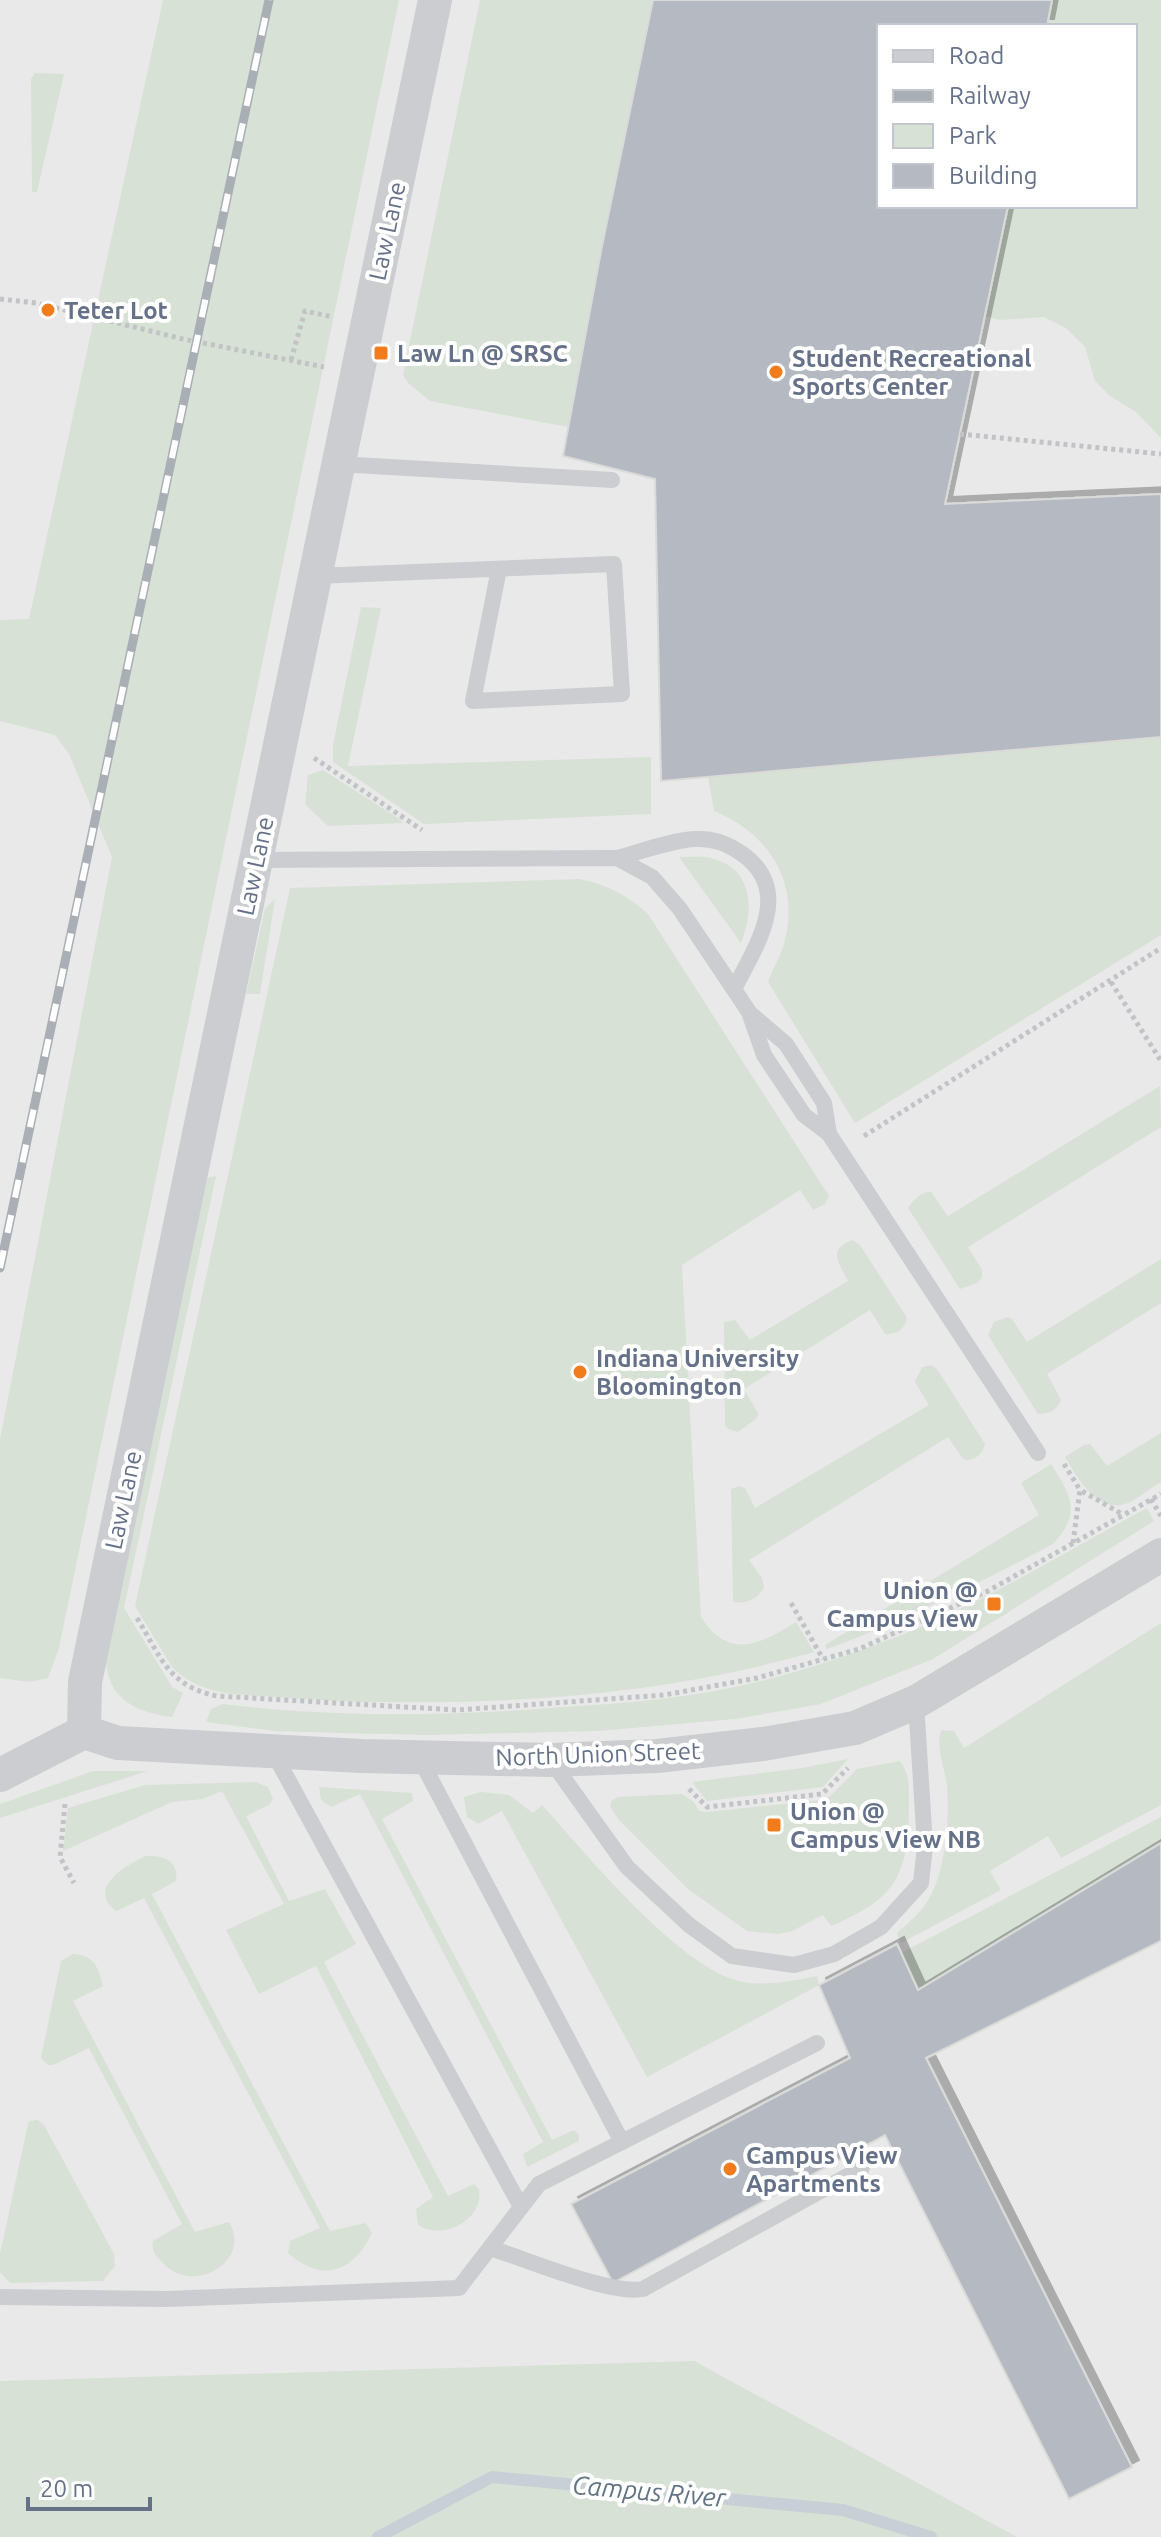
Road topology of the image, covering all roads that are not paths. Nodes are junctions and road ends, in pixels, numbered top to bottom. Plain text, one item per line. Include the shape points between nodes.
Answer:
1 (435, 0) edge
2 (338, 464) junction
3 (612, 480) dead end
4 (499, 569) junction
5 (315, 576) junction
6 (617, 858) junction
7 (256, 860) junction
8 (734, 989) junction
9 (749, 1012) junction
10 (829, 1134) junction
11 (1038, 1453) dead end
12 (1161, 1555) edge
13 (916, 1702) junction
14 (84, 1732) junction
15 (272, 1751) junction
16 (419, 1757) junction
17 (551, 1760) junction
18 (0, 1775) edge
19 (817, 2043) dead end
20 (622, 2142) junction
21 (862, 2168) dead end
22 (521, 2207) junction
23 (490, 2248) junction
24 (0, 2297) edge

1 - 2 street, Law Lane
2 - 3 lane
2 - 5 street, Law Lane
4 - 4 lane via 614,564 622,694 473,701
4 - 5 lane
5 - 7 street, Law Lane
6 - 7 lane
6 - 8 lane via 652,877
6 - 8 lane via 694,839 725,842 753,862 769,892 765,929
7 - 14 street, Law Lane via 85,1682
8 - 9 lane
9 - 10 lane via 764,1055 804,1115
9 - 10 lane via 786,1044 824,1103
10 - 11 lane
12 - 13 street, North Union Street
13 - 17 street, North Union Street via 855,1728 763,1744
13 - 17 lane via 925,1846 921,1883 872,1933 834,1954 794,1965 732,1956 689,1925 627,1867
14 - 15 street, North Union Street via 118,1743
14 - 18 street
15 - 16 street, North Union Street
15 - 22 lane
16 - 17 street, North Union Street
16 - 20 lane
19 - 20 lane
20 - 22 lane via 539,2184
21 - 23 lane via 643,2289 609,2287
22 - 23 lane
23 - 24 lane via 459,2288 166,2299

